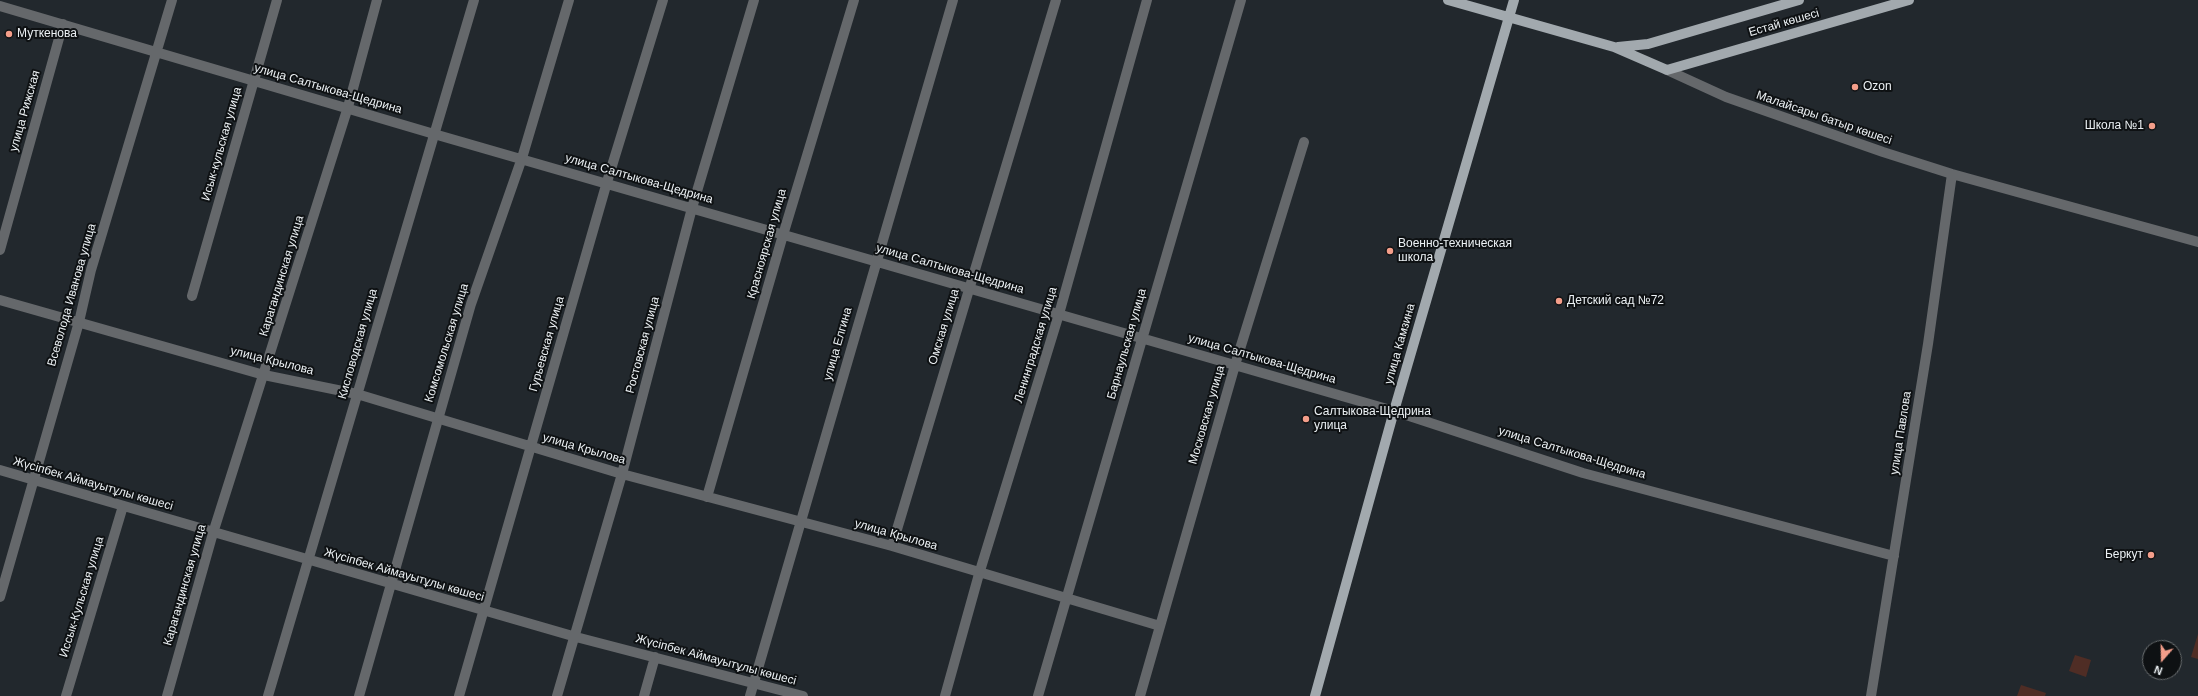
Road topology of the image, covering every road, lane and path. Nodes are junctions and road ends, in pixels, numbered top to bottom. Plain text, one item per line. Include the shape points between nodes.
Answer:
1 (172, 0) edge
2 (277, 0) edge
3 (377, 0) edge
4 (474, 0) edge
5 (569, 0) edge
6 (663, 0) edge
7 (754, 0) edge
8 (854, 0) edge
9 (953, 0) edge
10 (1056, 0) edge
11 (1147, 0) edge
12 (1241, 0) edge
13 (1448, 0) edge
14 (1514, 0) edge
15 (1799, 0) edge
16 (1909, 0) edge
17 (0, 6) edge
18 (1508, 18) junction
19 (63, 24) junction
20 (1614, 47) junction
21 (158, 51) junction
22 (1667, 70) junction
23 (254, 81) junction
24 (348, 107) junction
25 (434, 134) junction
26 (1304, 142) dead end
27 (522, 158) junction
28 (1952, 174) junction
29 (607, 182) junction
30 (692, 208) junction
31 (783, 235) junction
32 (2198, 242) edge
33 (0, 250) edge
34 (875, 260) junction
35 (969, 288) junction
36 (192, 296) dead end
37 (0, 300) edge
38 (1060, 314) junction
39 (79, 322) junction
40 (1143, 338) junction
41 (1235, 365) junction
42 (264, 375) junction
43 (357, 394) junction
44 (1394, 411) junction
45 (439, 418) junction
46 (531, 447) junction
47 (0, 470) edge
48 (622, 474) junction
49 (34, 480) junction
50 (707, 497) junction
51 (123, 506) junction
52 (801, 523) junction
53 (213, 533) junction
54 (892, 546) junction
55 (1894, 556) junction
56 (308, 561) junction
57 (979, 574) junction
58 (391, 584) junction
59 (0, 597) edge
60 (1068, 599) junction
61 (484, 611) junction
62 (1160, 626) junction
63 (576, 637) junction
64 (655, 657) junction
65 (754, 682) junction
66 (66, 696) edge
67 (167, 696) edge
68 (268, 696) edge
69 (359, 696) edge
70 (459, 696) edge
71 (557, 696) edge
72 (644, 696) edge
73 (750, 696) edge
74 (803, 696) edge
75 (945, 696) edge
76 (1038, 696) edge
77 (1140, 696) edge
78 (1314, 696) edge
79 (1871, 696) edge

1 - 21 street, Всеволода Иванова улица
2 - 23 street, Исык-кульская улица
3 - 24 street, Карагандинская улица
4 - 25 street, Кисловодская улица
5 - 27 street, Комсомольская улица
6 - 29 street, Гурьевская улица
7 - 30 street, Ростовская улица
8 - 31 street, Красноярская улица
9 - 34 street, улица Елгина
10 - 35 street, Омская улица
11 - 38 street, Ленинградская улица
12 - 40 street, Барнаульская улица
13 - 18 main road, Малайсары батыр көшесі
14 - 18 main road, улица Камзина
15 - 20 main road, Естай көшесі via 1644,45
16 - 22 main road, Естай көшесі
17 - 19 street, улица Салтыкова-Щедрина
18 - 20 main road, Малайсары батыр көшесі
18 - 44 main road, улица Камзина
19 - 21 street, улица Салтыкова-Щедрина
19 - 33 street, улица Рижская
20 - 22 main road, Малайсары батыр көшесі
21 - 23 street, улица Салтыкова-Щедрина
21 - 39 street, Всеволода Иванова улица via 91,270
22 - 28 street, Малайсары батыр көшесі via 1726,97 1810,128
23 - 24 street, улица Салтыкова-Щедрина
23 - 36 street, Исык-кульская улица
24 - 25 street, улица Салтыкова-Щедрина
24 - 42 street, Карагандинская улица
25 - 27 street, улица Салтыкова-Щедрина
25 - 43 street, Кисловодская улица
26 - 41 street, Московская улица
27 - 29 street, улица Салтыкова-Щедрина
27 - 45 street, Комсомольская улица via 471,304
28 - 32 street, Малайсары батыр көшесі
28 - 55 street, улица Павлова
29 - 30 street, улица Салтыкова-Щедрина
29 - 46 street, Гурьевская улица
30 - 31 street, улица Салтыкова-Щедрина
30 - 48 street, Ростовская улица
31 - 34 street, улица Салтыкова-Щедрина
31 - 50 street, Красноярская улица
34 - 35 street, улица Салтыкова-Щедрина
34 - 52 street, улица Елгина
35 - 38 street, улица Салтыкова-Щедрина
35 - 54 street, Омская улица
37 - 39 street, улица Крылова
38 - 40 street, улица Салтыкова-Щедрина
38 - 57 street, Ленинградская улица
39 - 42 street, улица Крылова
39 - 49 street, Всеволода Иванова улица
40 - 41 street, улица Салтыкова-Щедрина
40 - 60 street, Барнаульская улица
41 - 44 street, улица Салтыкова-Щедрина
41 - 62 street, Московская улица
42 - 43 street, улица Крылова
42 - 53 street, Карагандинская улица
43 - 45 street, улица Крылова
43 - 56 street, Кисловодская улица
44 - 55 street, улица Салтыкова-Щедрина via 1583,473
44 - 78 main road, улица Камзина
45 - 46 street, улица Крылова
45 - 58 street, Комсомольская улица
46 - 48 street, улица Крылова
46 - 61 street, Гурьевская улица
47 - 49 street, Жүсіпбек Аймауытұлы көшесі
48 - 50 street, улица Крылова
48 - 63 street, Ростовская улица
49 - 51 street, Жүсіпбек Аймауытұлы көшесі
49 - 59 street, Всеволода Иванова улица
50 - 52 street, улица Крылова
51 - 53 street, Жүсіпбек Аймауытұлы көшесі
51 - 66 street, Иссык-Кульская улица
52 - 54 street, улица Крылова
52 - 65 street, улица Елгина
53 - 56 street, Жүсіпбек Аймауытұлы көшесі
53 - 67 street, Карагандинская улица
54 - 57 street, улица Крылова
55 - 79 street, улица Павлова
56 - 58 street, Жүсіпбек Аймауытұлы көшесі
56 - 68 street, Кисловодская улица
57 - 60 street, улица Крылова
57 - 75 street, Ленинградская улица
58 - 61 street, Жүсіпбек Аймауытұлы көшесі
58 - 69 street, Комсомольская улица
60 - 62 street, улица Крылова
60 - 76 street, Барнаульская улица
61 - 63 street, Жүсіпбек Аймауытұлы көшесі
61 - 70 street, Гурьевская улица
62 - 77 street, Московская улица
63 - 64 street, Жүсіпбек Аймауытұлы көшесі
63 - 71 street, Ростовская улица
64 - 65 street, Жүсіпбек Аймауытұлы көшесі
64 - 72 street
65 - 73 street, улица Елгина
65 - 74 street, Жүсіпбек Аймауытұлы көшесі

